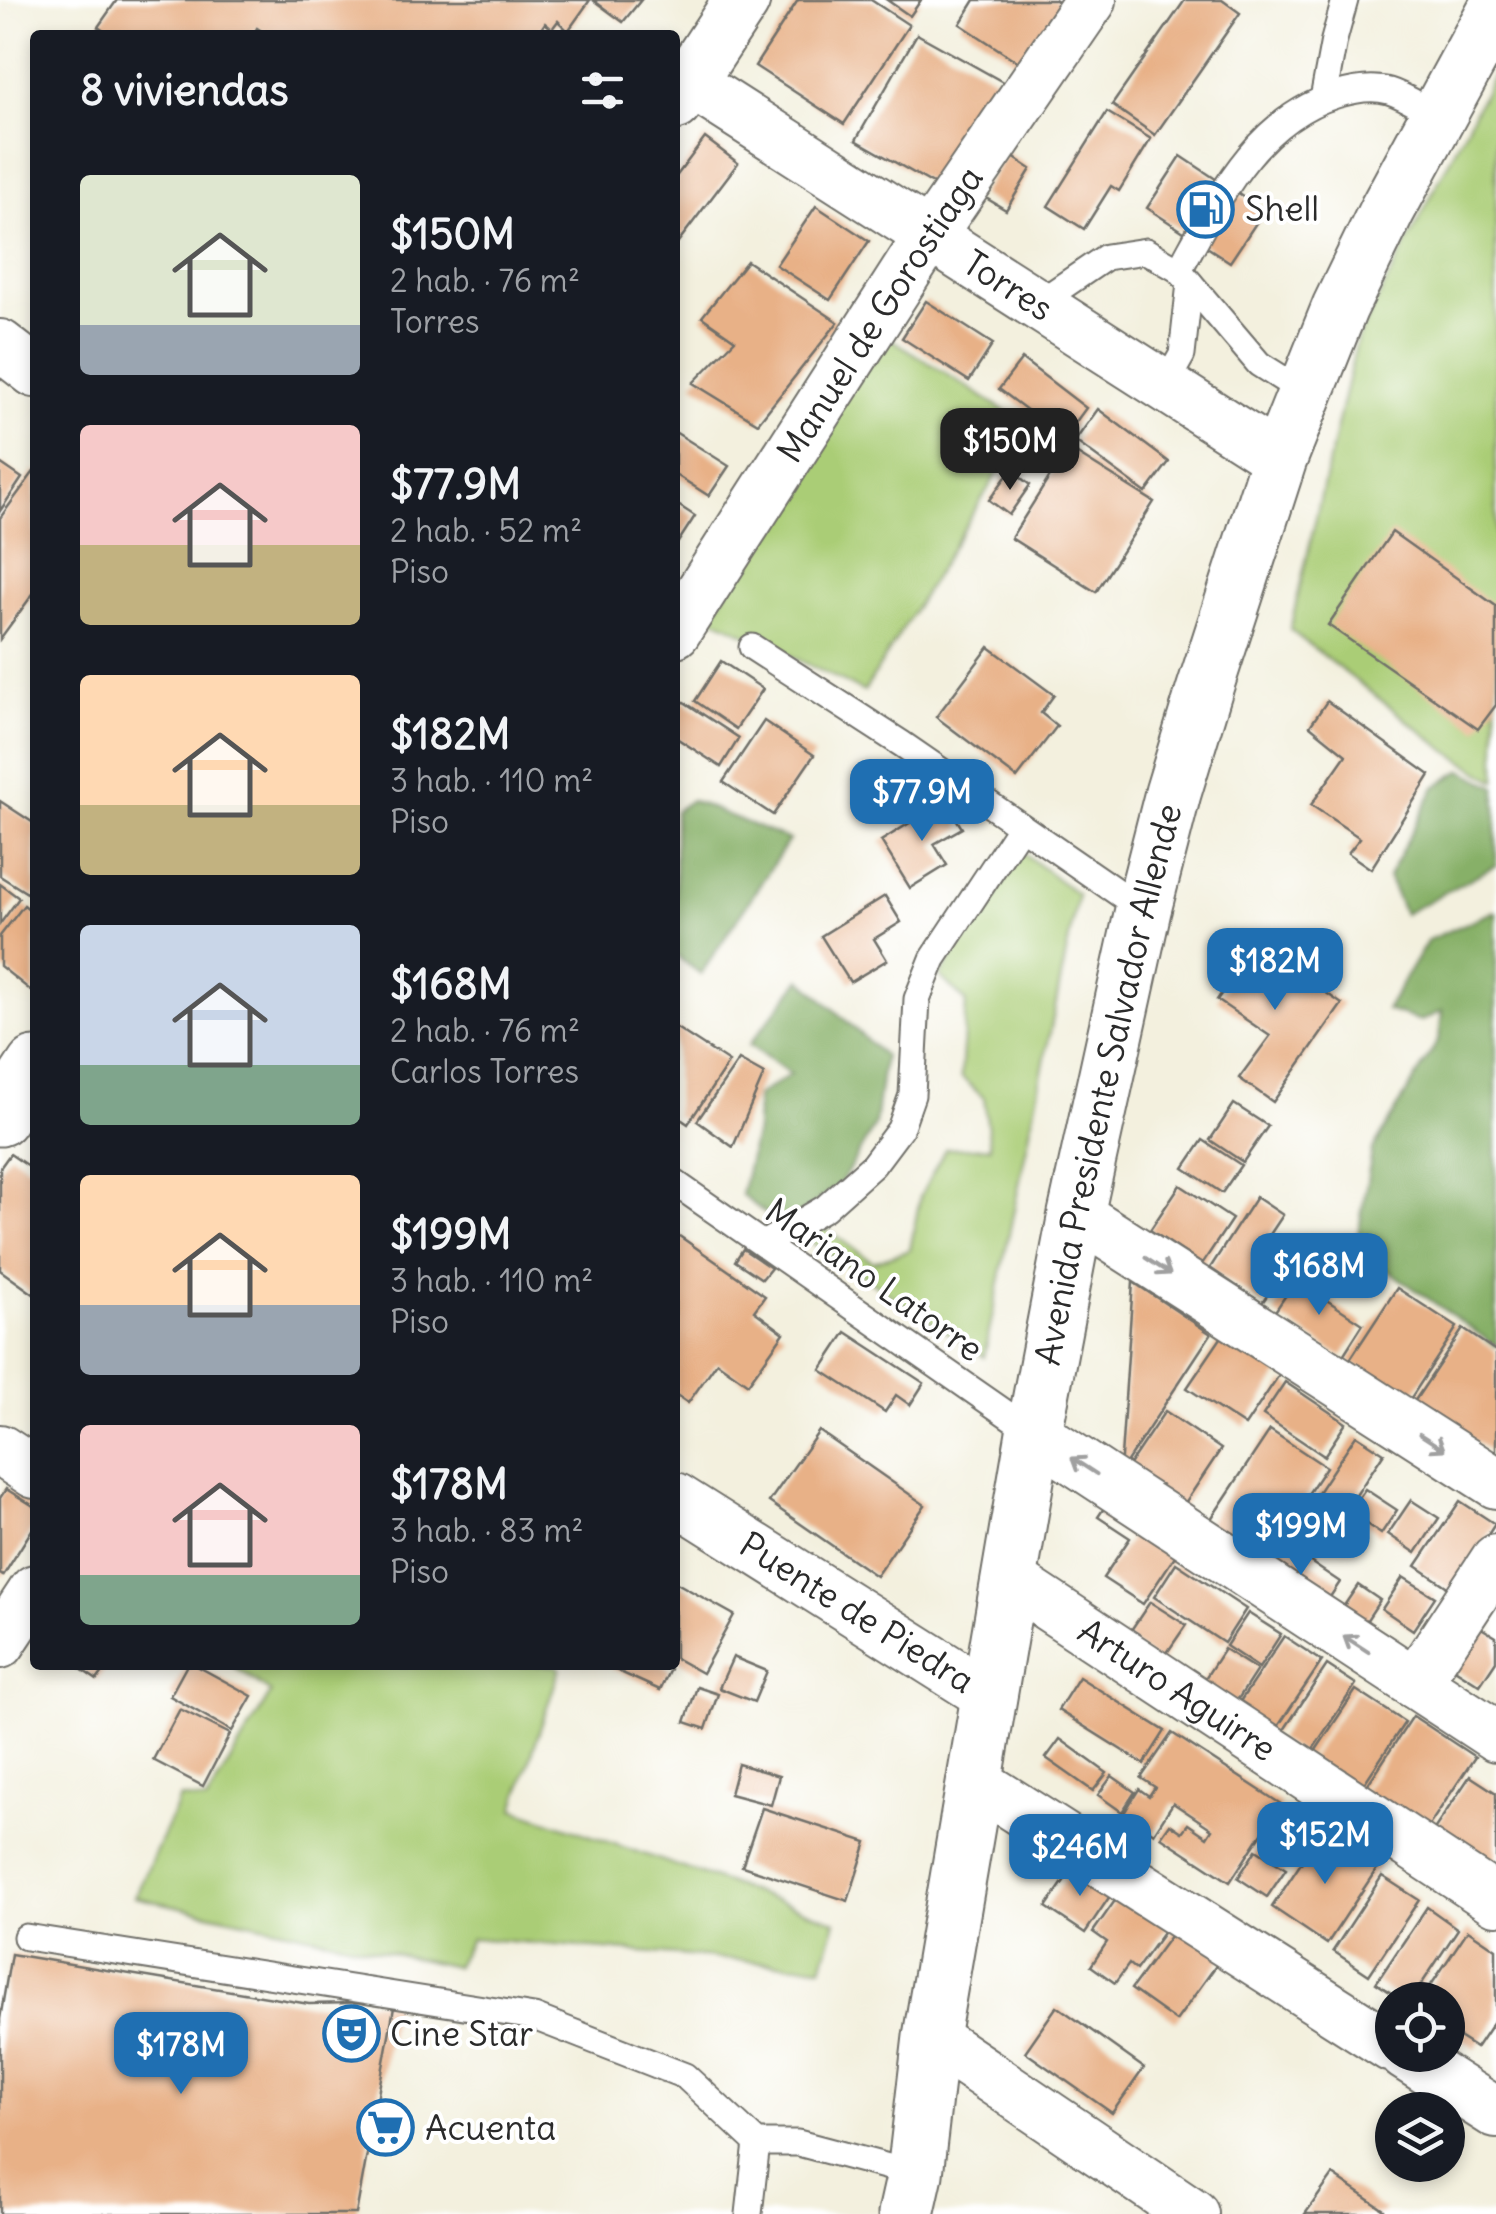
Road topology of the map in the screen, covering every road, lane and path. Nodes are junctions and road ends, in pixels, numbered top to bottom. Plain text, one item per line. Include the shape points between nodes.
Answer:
1 (742, 0) edge
2 (1091, 0) edge
3 (1345, 0) edge
4 (1496, 9) edge
5 (682, 91) edge
6 (1323, 99) junction
7 (1438, 116) junction
8 (930, 236) junction
9 (1184, 276) junction
10 (1037, 304) junction
11 (0, 345) edge
12 (30, 368) edge
13 (1165, 385) junction
14 (1305, 393) junction
15 (1279, 459) junction
16 (680, 624) edge
17 (752, 646) dead end
18 (1021, 826) junction
19 (1144, 910) junction
20 (30, 1075) edge
21 (10, 1117) edge
22 (680, 1186) edge
23 (1076, 1214) junction
24 (763, 1244) junction
25 (1034, 1433) junction
26 (0, 1450) edge
27 (30, 1471) edge
28 (1496, 1483) edge
29 (680, 1501) edge
30 (1496, 1560) edge
31 (1010, 1580) junction
32 (30, 1598) edge
33 (0, 1643) edge
34 (1414, 1683) junction
35 (989, 1696) junction
36 (1496, 1736) edge
37 (976, 1782) junction
38 (1496, 1900) edge
39 (26, 1936) dead end
40 (1375, 2036) edge
41 (931, 2037) junction
42 (1433, 2072) edge
43 (1496, 2112) edge
44 (757, 2142) junction
45 (910, 2194) edge
46 (748, 2214) edge
47 (1193, 2214) edge

1 - 5 main road
2 - 8 street, Manuel de Gorostiaga
3 - 6 lane
4 - 7 main road, Avenida Presidente Salvador Allende
5 - 8 street, Torres
6 - 7 lane via 1356,89 1387,90
6 - 9 lane via 1286,120 1230,179
7 - 14 main road, Avenida Presidente Salvador Allende via 1340,306
8 - 10 street, Torres
8 - 16 street, Manuel de Gorostiaga
9 - 10 lane via 1146,251 1106,257
9 - 13 lane via 1188,324 1182,355
9 - 14 lane via 1258,364
10 - 13 street, Torres
11 - 12 street
13 - 15 street, Torres
14 - 15 main road, Avenida Presidente Salvador Allende
15 - 19 main road, Avenida Presidente Salvador Allende via 1173,793
17 - 18 lane
18 - 19 lane
18 - 24 lane via 933,959 917,998 912,1095 900,1129 873,1165 824,1208
19 - 23 main road, Avenida Presidente Salvador Allende
20 - 21 main road
22 - 24 lane, Mariano Latorre
23 - 25 main road, Avenida Presidente Salvador Allende
23 -> 28 street
24 - 25 lane, Mariano Latorre
25 - 31 main road, Avenida Presidente Salvador Allende
34 -> 25 street
26 - 27 street
29 - 35 street, Puente de Piedra
30 - 34 street
31 - 35 main road, Avenida Presidente Salvador Allende
31 - 38 street, Arturo Aguirre
32 - 33 street
34 - 36 street
35 - 37 main road, Avenida Presidente Salvador Allende
37 - 40 street
37 - 41 main road, Avenida Presidente Salvador Allende
39 - 44 lane via 534,2017 685,2076
41 - 45 main road, Avenida Presidente Salvador Allende
41 - 47 street
42 - 43 street
44 - 45 lane via 798,2143
44 - 46 lane

